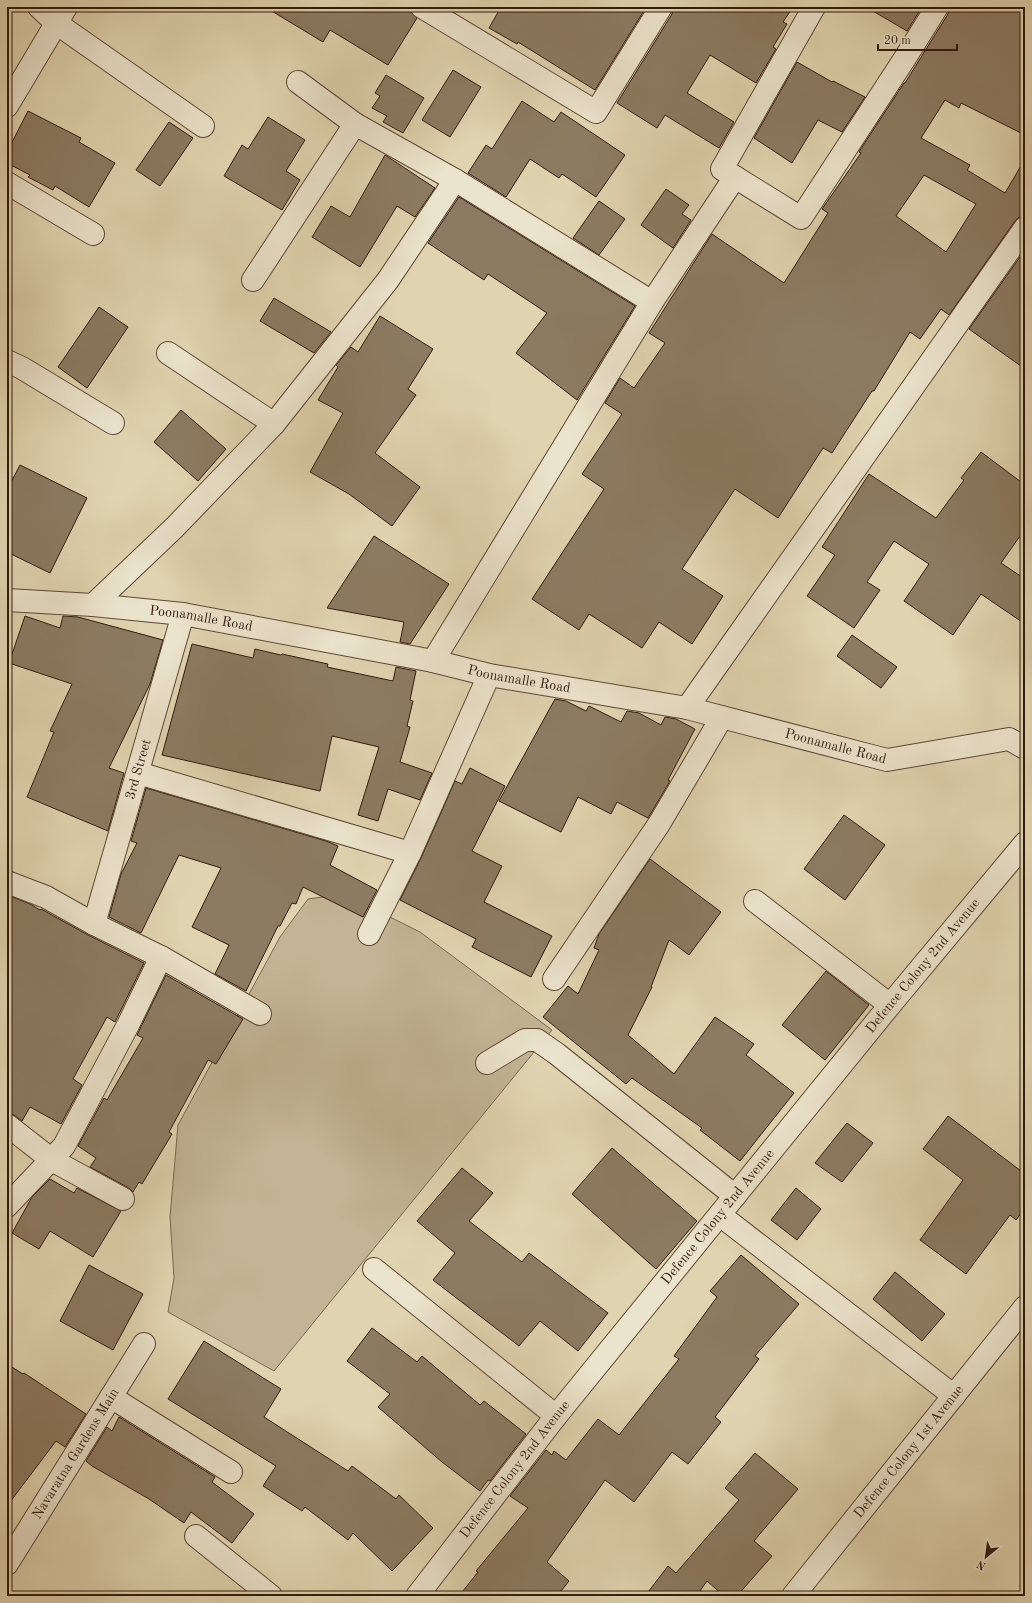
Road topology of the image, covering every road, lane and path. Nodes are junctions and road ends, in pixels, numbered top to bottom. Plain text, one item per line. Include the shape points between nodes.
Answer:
1 (39, 7) edge
2 (422, 7) edge
3 (661, 7) edge
4 (814, 7) edge
5 (937, 7) edge
6 (61, 15) edge
7 (298, 82) dead end
8 (7, 106) edge
9 (355, 124) junction
10 (203, 126) dead end
11 (735, 177) junction
12 (454, 180) junction
13 (7, 183) edge
14 (1025, 228) edge
15 (93, 234) dead end
16 (253, 280) dead end
17 (652, 302) junction
18 (168, 352) dead end
19 (7, 361) edge
20 (113, 423) dead end
21 (274, 424) junction
22 (7, 600) edge
23 (94, 605) junction
24 (183, 614) junction
25 (433, 660) junction
26 (489, 675) junction
27 (687, 708) junction
28 (722, 717) junction
29 (1025, 748) edge
30 (138, 773) junction
31 (1025, 843) edge
32 (410, 853) junction
33 (7, 882) edge
34 (755, 901) dead end
35 (94, 924) junction
36 (369, 934) dead end
37 (161, 957) junction
38 (554, 979) dead end
39 (890, 1005) junction
40 (260, 1014) dead end
41 (487, 1063) dead end
42 (7, 1125) edge
43 (52, 1160) junction
44 (735, 1196) junction
45 (123, 1198) dead end
46 (7, 1206) edge
47 (720, 1215) junction
48 (374, 1269) dead end
49 (1025, 1307) edge
50 (144, 1344) dead end
51 (954, 1396) junction
52 (111, 1397) junction
53 (556, 1416) junction
54 (231, 1472) dead end
55 (196, 1536) dead end
56 (7, 1564) edge
57 (271, 1596) edge
58 (417, 1596) edge
59 (793, 1596) edge

1 - 6 street
2 - 3 street via 596,112
4 - 11 street via 722,169
5 - 11 street via 801,218
6 - 8 street
6 - 10 street
7 - 9 street
9 - 12 street
9 - 16 street
11 - 17 street
12 - 17 street
12 - 21 street via 388,280
13 - 15 street
14 - 27 street
17 - 25 street
18 - 21 street
19 - 20 street
21 - 23 street via 175,527
22 - 23 street, Poonamalle Road
23 - 24 street, Poonamalle Road
24 - 25 street, Poonamalle Road
24 - 30 street, 3rd Street
25 - 26 street, Poonamalle Road
26 - 27 street, Poonamalle Road
26 - 32 street
27 - 28 street, Poonamalle Road
28 - 29 street, Poonamalle Road via 888,760 1009,738
28 - 38 street via 659,824
30 - 32 street
30 - 35 street, 3rd Street
31 - 39 street, Defence Colony 2nd Avenue
32 - 36 street
33 - 35 street via 46,897
34 - 39 street
35 - 37 street
37 - 40 street
37 - 43 street via 64,1146
39 - 44 street, Defence Colony 2nd Avenue
41 - 44 street via 525,1040 537,1040
42 - 43 street
43 - 45 street
43 - 46 street
44 - 47 street, Defence Colony 2nd Avenue
47 - 51 street
47 - 53 street, Defence Colony 2nd Avenue
48 - 53 street
49 - 51 street, Defence Colony 1st Avenue
50 - 52 street, Navaratna Gardens Main
51 - 59 street, Defence Colony 1st Avenue
52 - 54 street
52 - 56 street, Navaratna Gardens Main
53 - 58 street, Defence Colony 2nd Avenue
55 - 57 street

